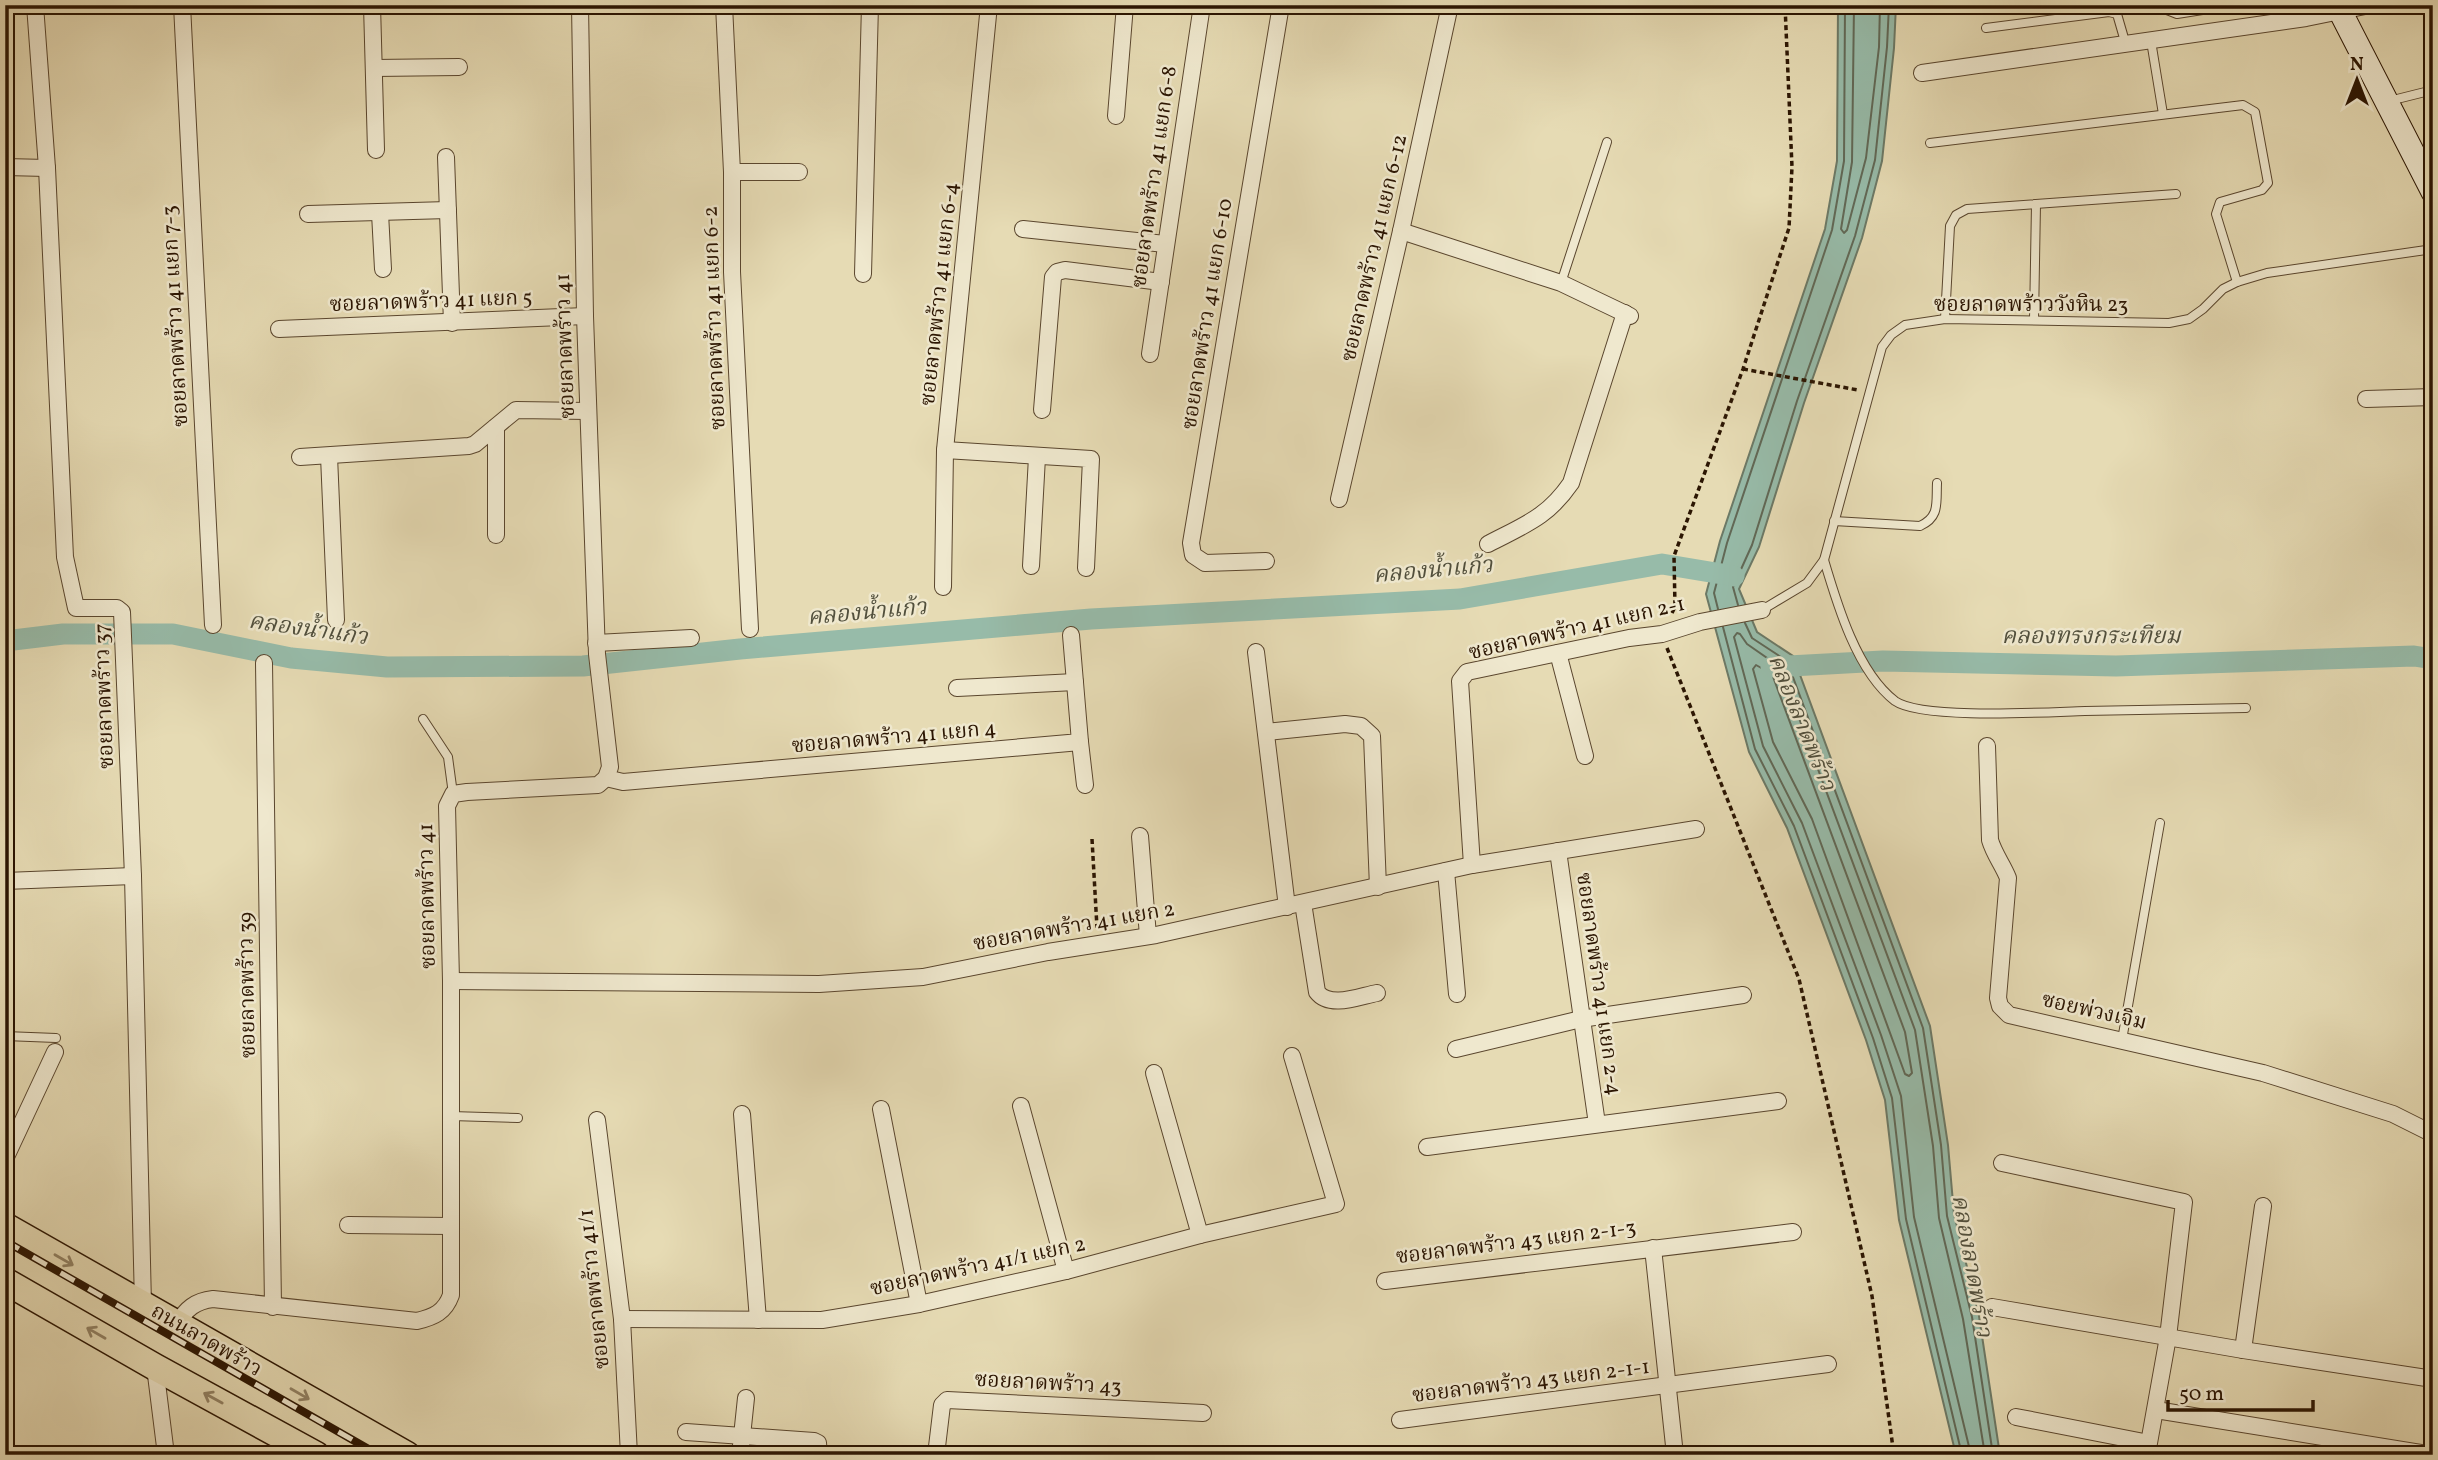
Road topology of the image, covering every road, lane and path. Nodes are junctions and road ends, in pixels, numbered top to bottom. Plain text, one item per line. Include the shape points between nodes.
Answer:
1 (36, 5) edge
2 (182, 5) edge
3 (372, 5) edge
4 (580, 5) edge
5 (724, 5) edge
6 (870, 5) edge
7 (989, 5) edge
8 (1125, 5) edge
9 (1202, 5) edge
10 (1281, 5) edge
11 (1450, 5) edge
12 (1785, 5) edge
13 (2166, 5) edge
14 (2234, 5) edge
15 (2370, 5) edge
16 (2338, 9) edge
17 (1986, 28) dead end
18 (2151, 41) junction
19 (2126, 45) junction
20 (459, 67) dead end
21 (374, 68) junction
22 (1922, 73) dead end
23 (2433, 90) edge
24 (2386, 102) junction
25 (2163, 114) junction
26 (1116, 116) dead end
27 (1607, 142) dead end
28 (1930, 143) dead end
29 (376, 150) dead end
30 (446, 157) dead end
31 (5, 167) edge
32 (47, 168) junction
33 (732, 172) junction
34 (799, 172) dead end
35 (2433, 192) edge
36 (2176, 194) dead end
37 (2036, 204) junction
38 (448, 210) junction
39 (380, 213) junction
40 (308, 214) dead end
41 (1023, 229) dead end
42 (1401, 231) junction
43 (1165, 244) junction
44 (2433, 249) edge
45 (383, 269) dead end
46 (863, 274) dead end
47 (1160, 282) junction
48 (2237, 282) junction
49 (1561, 283) junction
50 (585, 316) junction
51 (1945, 319) junction
52 (2034, 320) junction
53 (452, 323) junction
54 (279, 329) dead end
55 (1150, 354) dead end
56 (1743, 369) junction
57 (1869, 393) junction
58 (2433, 397) edge
59 (2366, 398) dead end
60 (1042, 410) dead end
61 (588, 411) junction
62 (496, 427) junction
63 (945, 450) junction
64 (330, 456) junction
65 (300, 457) dead end
66 (1037, 457) junction
67 (1937, 483) dead end
68 (1339, 499) dead end
69 (1834, 521) junction
70 (496, 536) dead end
71 (1488, 544) dead end
72 (1824, 560) junction
73 (1266, 561) dead end
74 (1031, 566) dead end
75 (1086, 568) dead end
76 (943, 587) dead end
77 (1762, 610) joint
78 (336, 621) dead end
79 (213, 625) dead end
80 (750, 629) dead end
81 (1662, 634) junction
82 (1071, 635) dead end
83 (691, 638) dead end
84 (597, 648) junction
85 (1256, 652) dead end
86 (1558, 653) junction
87 (264, 663) dead end
88 (1075, 682) junction
89 (957, 688) dead end
90 (2246, 708) dead end
91 (423, 719) dead end
92 (1266, 732) junction
93 (1080, 742) junction
94 (1987, 746) dead end
95 (1584, 756) dead end
96 (606, 778) junction
97 (1085, 785) dead end
98 (453, 794) junction
99 (2160, 823) dead end
100 (1696, 829) dead end
101 (1140, 836) dead end
102 (1092, 839) dead end
103 (1558, 851) junction
104 (1472, 865) junction
105 (1446, 871) junction
106 (133, 876) junction
107 (5, 881) edge
108 (1378, 887) junction
109 (1295, 905) junction
110 (1148, 936) junction
111 (1098, 944) junction
112 (451, 981) junction
113 (1377, 993) dead end
114 (1457, 994) dead end
115 (1743, 995) dead end
116 (1581, 1018) junction
117 (5, 1036) edge
118 (2122, 1040) junction
119 (55, 1045) joint
120 (1456, 1049) dead end
121 (1292, 1056) dead end
122 (1154, 1073) dead end
123 (1778, 1101) dead end
124 (1021, 1105) dead end
125 (881, 1109) dead end
126 (742, 1114) dead end
127 (451, 1116) junction
128 (518, 1118) dead end
129 (597, 1120) dead end
130 (1597, 1124) junction
131 (2433, 1134) edge
132 (1427, 1147) dead end
133 (5, 1159) edge
134 (2002, 1163) dead end
135 (2263, 1206) dead end
136 (348, 1225) dead end
137 (5, 1226) edge
138 (451, 1226) junction
139 (1793, 1233) dead end
140 (1200, 1235) junction
141 (1653, 1248) junction
142 (1066, 1271) junction
143 (5, 1281) edge
144 (1385, 1281) dead end
145 (919, 1304) junction
146 (142, 1305) junction
147 (273, 1307) junction
148 (1992, 1307) dead end
149 (622, 1319) junction
150 (758, 1320) junction
151 (177, 1324) junction
152 (2168, 1338) junction
153 (2243, 1350) junction
154 (1828, 1364) dead end
155 (155, 1367) junction
156 (2433, 1379) edge
157 (1667, 1387) junction
158 (746, 1398) dead end
159 (2155, 1410) junction
160 (1203, 1413) dead end
161 (2016, 1417) dead end
162 (1400, 1420) dead end
163 (685, 1432) dead end
164 (743, 1436) junction
165 (166, 1455) edge
166 (316, 1455) edge
167 (407, 1455) edge
168 (629, 1455) edge
169 (740, 1455) edge
170 (819, 1455) edge
171 (936, 1455) edge
172 (1675, 1455) edge
173 (1894, 1455) edge
174 (2433, 1455) edge

1 - 32 street, ซอยลาดพร้าว 37
2 - 79 street, ซอยลาดพร้าว 41 แยก 7-3
3 - 21 street
4 - 50 street, ซอยลาดพร้าว 41
5 - 33 street, ซอยลาดพร้าว 41 แยก 6-2
6 - 46 street
7 - 63 street, ซอยลาดพร้าว 41 แยก 6-4
8 - 26 street
9 - 43 street, ซอยลาดพร้าว 41 แยก 6-8
10 - 73 street, ซอยลาดพร้าว 41 แยก 6-10 via 1191,543 1193,555 1205,563
11 - 42 street, ซอยลาดพร้าว 41 แยก 6-12
12 - 56 path via 1792,167 1789,228
13 - 14 lane via 2166,10 2177,14
15 - 16 street
16 - 18 street
16 - 24 main road
17 - 19 lane via 2109,12 2117,14
18 - 19 street
18 - 25 lane
19 - 22 street
20 - 21 street
21 - 29 street
23 - 24 lane
24 - 35 main road
25 - 28 lane
25 - 48 lane via 2243,105 2255,112 2268,183 2262,190 2220,202 2216,214
27 - 49 lane
30 - 38 street
31 - 32 street
32 - 106 street, ซอยลาดพร้าว 37 via 65,557 76,608 117,608 122,612
33 - 34 street
33 - 80 street, ซอยลาดพร้าว 41 แยก 6-2 via 732,272
36 - 37 lane
37 - 51 lane via 1967,209 1956,215 1950,226
37 - 52 lane
38 - 39 street
38 - 53 street
39 - 40 street
39 - 45 street
41 - 43 street
42 - 49 street
42 - 68 street, ซอยลาดพร้าว 41 แยก 6-12
43 - 47 street, ซอยลาดพร้าว 41 แยก 6-8
44 - 48 lane, ซอยลาดพร้าววังหิน 23 via 2267,273
47 - 55 street, ซอยลาดพร้าว 41 แยก 6-8
47 - 60 street via 1057,272
48 - 52 lane, ซอยลาดพร้าววังหิน 23 via 2189,319 2169,323
49 - 71 street via 1628,314 1571,483 1545,514
50 - 53 street, ซอยลาดพร้าว 41 แยก 5
50 - 61 street, ซอยลาดพร้าว 41
51 - 52 lane, ซอยลาดพร้าววังหิน 23
51 - 57 lane, ซอยลาดพร้าววังหิน 23 via 1905,326 1891,335 1882,347
53 - 54 street, ซอยลาดพร้าว 41 แยก 5
56 - 57 path
56 - 81 path via 1674,556 1675,607
57 - 69 lane, ซอยลาดพร้าววังหิน 23
58 - 59 street
61 - 62 street via 519,410
61 - 84 street, ซอยลาดพร้าว 41
62 - 64 street via 469,446
62 - 70 street
63 - 66 street
63 - 76 street, ซอยลาดพร้าว 41 แยก 6-4
64 - 65 street
64 - 78 street
66 - 74 street
66 - 75 street via 1091,459
67 - 69 lane via 1935,514 1920,526
69 - 72 lane, ซอยลาดพร้าววังหิน 23
72 - 77 lane, ซอยลาดพร้าววังหิน 23 via 1807,583
72 - 90 lane via 1840,617 1874,680 1897,702 1930,711 1986,713
77 - 81 street, ซอยลาดพร้าว 41 แยก 2-1
81 - 86 street, ซอยลาดพร้าว 41 แยก 2-1
81 - 173 path via 1799,979 1872,1296
82 - 88 street
83 - 84 street
84 - 96 street, ซอยลาดพร้าว 41 via 610,767
85 - 92 street
86 - 95 street
86 - 104 street, ซอยลาดพร้าว 41 แยก 2-1 via 1478,668 1460,681
87 - 147 street, ซอยลาดพร้าว 39
88 - 89 street
88 - 93 street
91 - 98 lane via 447,757
92 - 108 street via 1345,724 1361,726 1372,736
92 - 109 street
93 - 96 street, ซอยลาดพร้าว 41 แยก 4 via 623,782
93 - 97 street
94 - 118 street, ซอยพ่วงเจิม via 1990,840 2008,878 2000,1006 2009,1015
96 - 98 street via 589,786
98 - 112 street, ซอยลาดพร้าว 41 via 447,806
99 - 118 lane
100 - 103 street, ซอยลาดพร้าว 41 แยก 2
101 - 110 street
102 - 111 path
103 - 104 street, ซอยลาดพร้าว 41 แยก 2
103 - 116 street, ซอยลาดพร้าว 41 แยก 2-4
104 - 105 street, ซอยลาดพร้าว 41 แยก 2
105 - 108 street, ซอยลาดพร้าว 41 แยก 2
105 - 114 street
106 - 107 street
106 - 146 street, ซอยลาดพร้าว 37
108 - 109 street, ซอยลาดพร้าว 41 แยก 2
109 - 110 street, ซอยลาดพร้าว 41 แยก 2
109 - 113 street via 1322,999 1331,1002
110 - 111 street, ซอยลาดพร้าว 41 แยก 2
111 - 112 street, ซอยลาดพร้าว 41 แยก 2 via 923,977 819,984
112 - 127 street, ซอยลาดพร้าว 41
115 - 116 street
116 - 120 street
116 - 130 street, ซอยลาดพร้าว 41 แยก 2-4
117 - 119 lane
118 - 131 street, ซอยพ่วงเจิม via 2263,1073 2393,1114
119 - 133 street
121 - 140 street, ซอยลาดพร้าว 41/1 แยก 2 via 1336,1204
122 - 140 street
123 - 130 street
124 - 142 street
125 - 145 street
126 - 150 street
127 - 128 lane
127 - 138 street, ซอยลาดพร้าว 41
129 - 149 street, ซอยลาดพร้าว 41/1
130 - 132 street
134 - 152 street via 2183,1202
135 - 153 street
136 - 138 street
137 -> 146 main road, ถนนลาดพร้าว
138 - 147 street, ซอยลาดพร้าว 41 via 451,1295 442,1311 431,1318 417,1321
139 - 141 street, ซอยลาดพร้าว 43 แยก 2-1-3
140 - 142 street, ซอยลาดพร้าว 41/1 แยก 2
141 - 144 street, ซอยลาดพร้าว 43 แยก 2-1-3
141 - 157 street
142 - 145 street, ซอยลาดพร้าว 41/1 แยก 2
155 -> 143 main road
145 - 150 street, ซอยลาดพร้าว 41/1 แยก 2 via 822,1320
146 - 151 main road, ถนนลาดพร้าว
147 - 151 street, ซอยลาดพร้าว 41 via 201,1300 183,1313
148 - 152 street
149 - 150 street, ซอยลาดพร้าว 41/1 แยก 2
149 - 168 street, ซอยลาดพร้าว 41/1
151 -> 167 main road, ถนนลาดพร้าว
152 - 153 street
152 - 159 street
153 - 156 street
154 - 157 street, ซอยลาดพร้าว 43 แยก 2-1-1
155 - 165 street
166 -> 155 main road
157 - 162 street, ซอยลาดพร้าว 43 แยก 2-1-1
157 - 172 street
158 - 164 street
159 - 161 street via 2149,1443
159 - 174 street
160 - 171 street, ซอยลาดพร้าว 43 via 947,1400 942,1405
163 - 164 street
164 - 169 street
164 - 170 street via 814,1441

